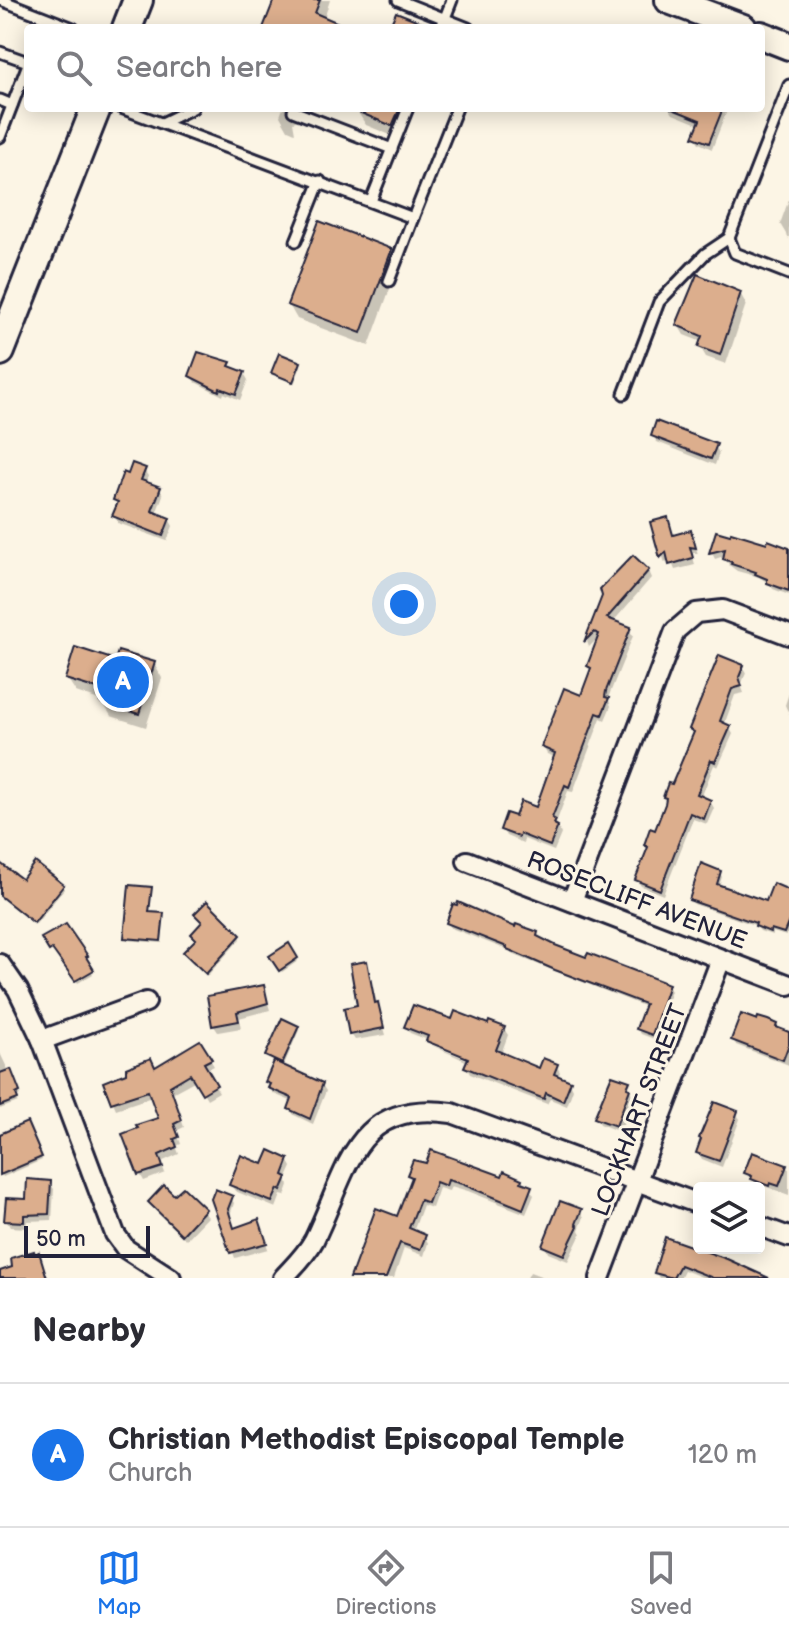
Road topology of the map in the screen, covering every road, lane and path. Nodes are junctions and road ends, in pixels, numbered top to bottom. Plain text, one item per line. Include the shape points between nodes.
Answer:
1 (1, 0) edge
2 (138, 0) edge
3 (398, 0) edge
4 (452, 0) edge
5 (669, 0) edge
6 (443, 23) edge
7 (63, 24) edge
8 (129, 24) edge
9 (732, 24) edge
10 (765, 37) edge
11 (789, 46) edge
12 (0, 52) edge
13 (24, 61) edge
14 (24, 74) edge
15 (789, 85) edge
16 (0, 100) edge
17 (12, 105) junction
18 (94, 112) edge
19 (132, 112) edge
20 (185, 112) edge
21 (296, 112) edge
22 (406, 112) edge
23 (455, 112) edge
24 (162, 123) junction
25 (0, 137) edge
26 (392, 149) junction
27 (320, 181) junction
28 (371, 201) junction
29 (413, 218) junction
30 (729, 238) junction
31 (296, 241) dead end
32 (789, 274) edge
33 (389, 281) dead end
34 (0, 351) edge
35 (624, 394) dead end
36 (789, 635) edge
37 (467, 861) dead end
38 (572, 901) junction
39 (721, 959) junction
40 (0, 964) edge
41 (789, 985) edge
42 (146, 1002) dead end
43 (42, 1040) junction
44 (638, 1181) junction
45 (693, 1202) edge
46 (765, 1228) edge
47 (789, 1237) edge
48 (171, 1278) edge
49 (283, 1278) edge
50 (600, 1278) edge

1 - 7 lane
2 - 8 main road
3 - 6 lane
4 - 6 lane
5 - 9 main road
10 - 11 main road
12 - 13 lane
14 - 17 lane
15 - 30 lane
16 - 17 lane
17 - 25 lane
18 - 34 main road
19 - 24 lane
20 - 24 lane
21 - 26 lane
22 - 26 lane
23 - 29 lane
24 - 27 lane
26 - 28 lane
27 - 28 lane
27 - 31 lane
28 - 29 lane
29 - 33 lane
30 - 32 lane via 735,253
30 - 35 lane via 705,254 659,302
36 - 38 street via 723,610 696,613 675,631
37 - 38 street, ROSECLIFF AVENUE
38 - 39 street, ROSECLIFF AVENUE
39 - 41 street, ROSECLIFF AVENUE
39 - 44 street, LOCKHART STREET
40 - 43 street
42 - 43 street
43 - 48 street via 115,1234 126,1249
44 - 45 street
44 - 49 street via 452,1113 426,1109 401,1114 387,1119 355,1148 313,1242
44 - 50 street, LOCKHART STREET
46 - 47 street

